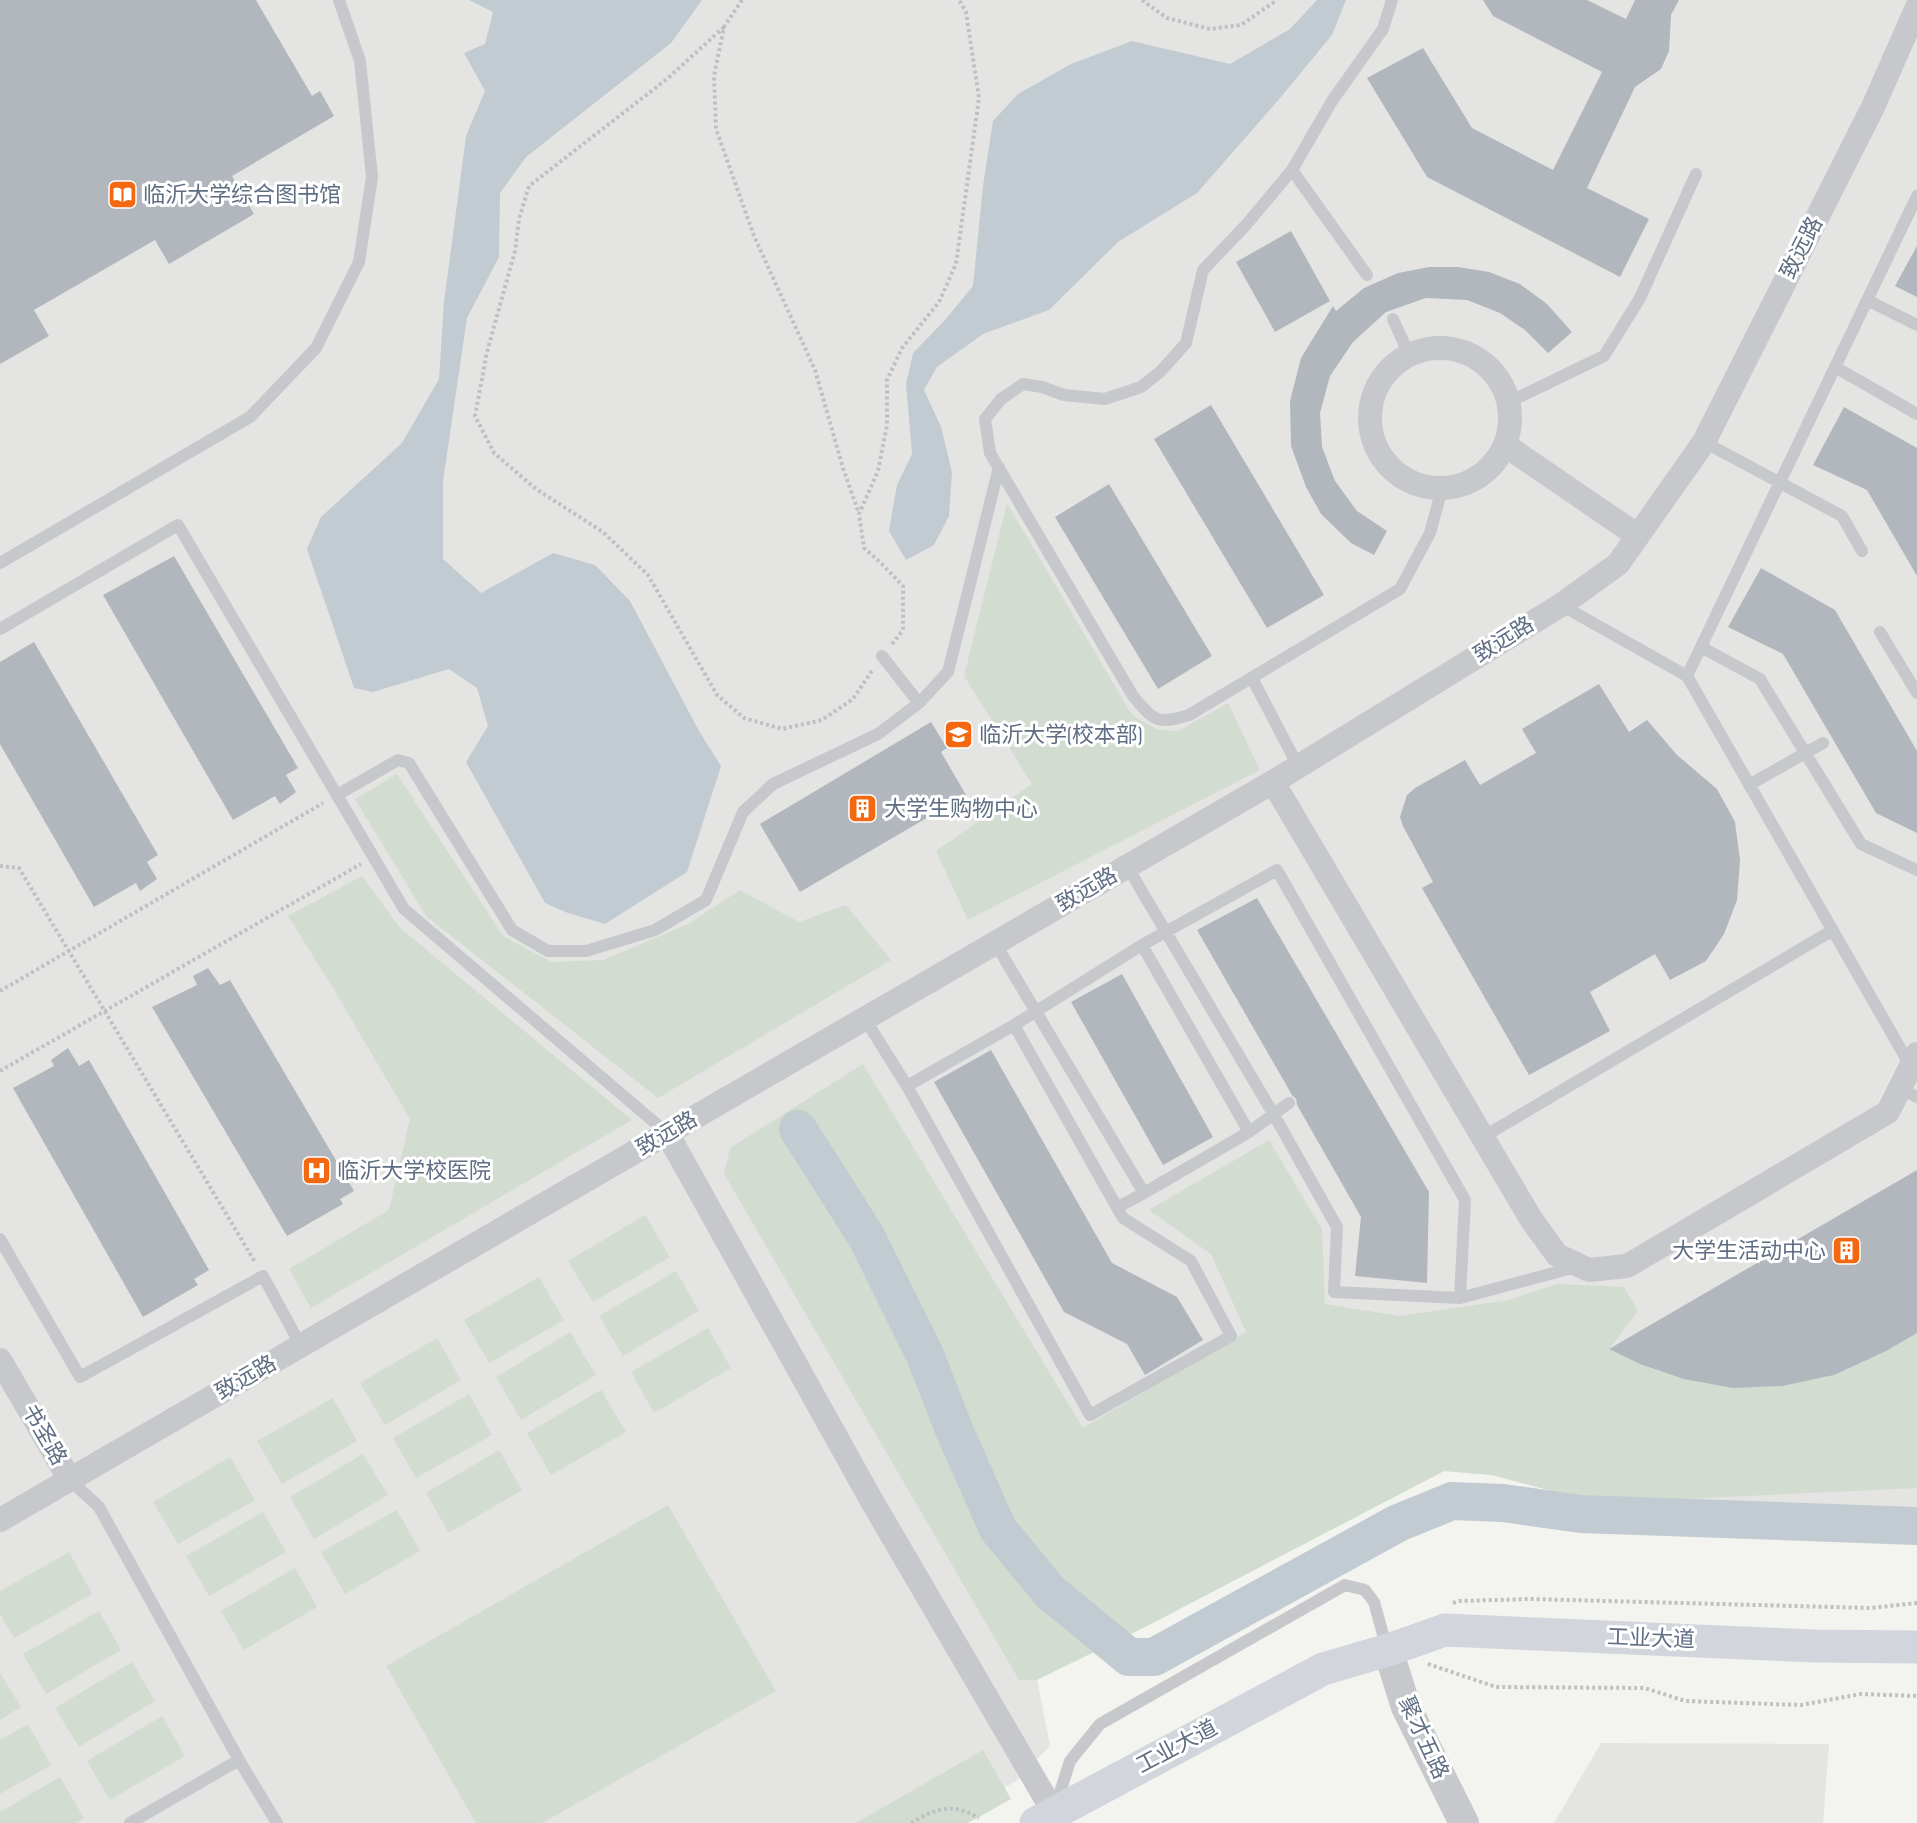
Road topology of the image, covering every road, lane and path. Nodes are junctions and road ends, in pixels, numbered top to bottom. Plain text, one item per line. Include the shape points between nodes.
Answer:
1 (339, 0) edge
2 (742, 0) edge
3 (959, 0) edge
4 (1142, 0) edge
5 (1277, 0) edge
6 (1392, 0) edge
7 (1917, 7) edge
8 (724, 27) junction
9 (1292, 170) junction
10 (1696, 174) dead end
11 (1917, 196) edge
12 (1367, 275) dead end
13 (1867, 300) junction
14 (1393, 319) dead end
15 (1917, 325) edge
16 (1409, 355) junction
17 (1835, 367) junction
18 (1509, 402) junction
19 (1917, 414) edge
20 (1704, 442) junction
21 (1504, 445) junction
22 (999, 467) junction
23 (1780, 482) junction
24 (1442, 489) junction
25 (859, 514) junction
26 (1638, 536) junction
27 (1862, 551) dead end
28 (0, 563) edge
29 (1561, 605) junction
30 (0, 629) edge
31 (1880, 632) dead end
32 (1701, 647) junction
33 (882, 656) junction
34 (1687, 676) junction
35 (1252, 678) junction
36 (1917, 693) edge
37 (919, 703) junction
38 (1822, 743) dead end
39 (1805, 752) junction
40 (1299, 766) junction
41 (1273, 782) junction
42 (1749, 785) junction
43 (337, 795) junction
44 (373, 857) junction
45 (0, 866) edge
46 (1127, 866) junction
47 (1917, 870) edge
48 (1833, 930) junction
49 (1167, 932) junction
50 (995, 943) junction
51 (1142, 945) junction
52 (68, 951) junction
53 (0, 991) edge
54 (1035, 1010) junction
55 (103, 1011) junction
56 (865, 1018) junction
57 (1014, 1024) junction
58 (1914, 1060) edge
59 (0, 1071) edge
60 (907, 1086) junction
61 (1908, 1093) edge
62 (1289, 1103) dead end
63 (1274, 1115) junction
64 (1249, 1132) junction
65 (667, 1133) junction
66 (1483, 1137) junction
67 (1144, 1193) junction
68 (1118, 1207) junction
69 (0, 1239) edge
70 (1580, 1266) junction
71 (263, 1276) junction
72 (1460, 1298) junction
73 (301, 1346) junction
74 (0, 1360) edge
75 (70, 1480) junction
76 (0, 1520) edge
77 (1917, 1603) edge
78 (1450, 1604) dead end
79 (1917, 1647) edge
80 (1388, 1650) junction
81 (1917, 1669) edge
82 (1917, 1696) edge
83 (239, 1760) junction
84 (978, 1818) dead end
85 (1056, 1820) edge
86 (130, 1823) edge
87 (277, 1823) edge
88 (911, 1823) edge
89 (1464, 1823) edge

1 - 28 lane via 360,61 372,177 359,262 316,348 250,417
2 - 8 path
3 - 25 path via 966,12 979,98 956,264 939,302 902,348 887,380 887,425 878,471
4 - 5 path via 1167,18 1210,29 1241,25
6 - 9 lane via 1383,29 1332,101
7 - 20 street, 致远路 via 1872,107
8 - 25 path via 714,76 716,129 754,236 815,370
8 - 33 path via 667,79 529,186 487,352 476,416 494,453 536,489 603,532 648,576 717,695 744,718 782,729 822,720 853,699
9 - 12 lane
9 - 22 lane via 1203,270 1186,343 1160,372 1141,387 1105,399 1064,395 1023,384 1001,399 985,419 990,453
10 - 18 lane via 1640,298 1604,356
11 - 13 lane
13 - 15 lane
13 - 17 lane
14 - 16 lane
16 - 18 street via 1439,347 1462,350 1482,361 1499,378
16 - 24 street via 1386,372 1375,389 1372,437 1383,459 1397,474 1421,486
17 - 19 lane
17 - 23 lane
18 - 21 street via 1510,434
20 - 23 lane
20 - 26 street, 致远路
21 - 24 street via 1485,474 1463,485
21 - 26 street
22 - 35 lane via 1133,696 1149,715 1168,721 1189,715
22 - 37 lane via 948,672
23 - 27 lane via 1842,516
23 - 32 lane
24 - 35 lane via 1430,533 1400,589
25 - 33 path via 864,548 903,586 903,630
26 - 29 street, 致远路 via 1618,564
29 - 34 lane
29 - 40 street, 致远路
30 - 43 lane via 178,525
31 - 36 lane
32 - 34 lane
32 - 39 lane via 1760,679
33 - 37 lane
34 - 42 lane
35 - 40 lane
37 - 43 lane via 878,734 773,784 743,812 706,900 655,930 586,951 548,951 512,930 409,763 398,760
38 - 39 lane
39 - 42 lane
39 - 47 lane via 1861,844
40 - 41 street, 致远路
41 - 46 street, 致远路
41 - 66 street
42 - 48 lane
43 - 44 lane
43 - 52 path
44 - 55 path
44 - 65 lane via 404,909
45 - 52 path via 19,868
46 - 49 lane
46 - 50 street, 致远路
48 - 58 lane
48 - 66 lane
49 - 51 lane
49 - 63 lane
49 - 72 lane via 1277,870 1465,1200
50 - 54 lane
50 - 56 street, 致远路
51 - 54 lane
51 - 64 lane
52 - 53 path
52 - 55 path
54 - 57 lane
54 - 67 lane
55 - 59 path
55 - 71 path
56 - 60 lane
56 - 65 street, 致远路
57 - 60 lane
57 - 68 lane
58 - 61 street
60 - 68 lane via 1090,1414 1231,1336 1191,1261 1124,1218
61 - 70 street via 1888,1112 1627,1266 1589,1270
62 - 63 lane
63 - 64 lane
63 - 72 lane via 1337,1227 1334,1292
64 - 67 lane
65 - 73 street, 致远路
65 - 85 street via 873,1503
66 - 70 street via 1557,1255
67 - 68 lane
69 - 71 lane via 80,1377
70 - 72 lane
71 - 73 lane
73 - 75 street, 致远路
74 - 75 street, 书圣路
75 - 76 street, 致远路
75 - 83 lane via 99,1507
77 - 78 path via 1870,1608 1532,1599
79 - 80 main road, 工业大道 via 1445,1630
80 - 81 main road, 工业大道
80 - 82 path via 1496,1687 1645,1688 1685,1701 1801,1705 1861,1694
80 - 85 main road, 工业大道 via 1334,1686
80 - 85 lane via 1374,1602 1365,1590 1345,1585 1100,1724 1070,1761
80 - 89 street, 聚才五路 via 1406,1707
83 - 86 lane
83 - 87 lane
84 - 88 path via 949,1807

